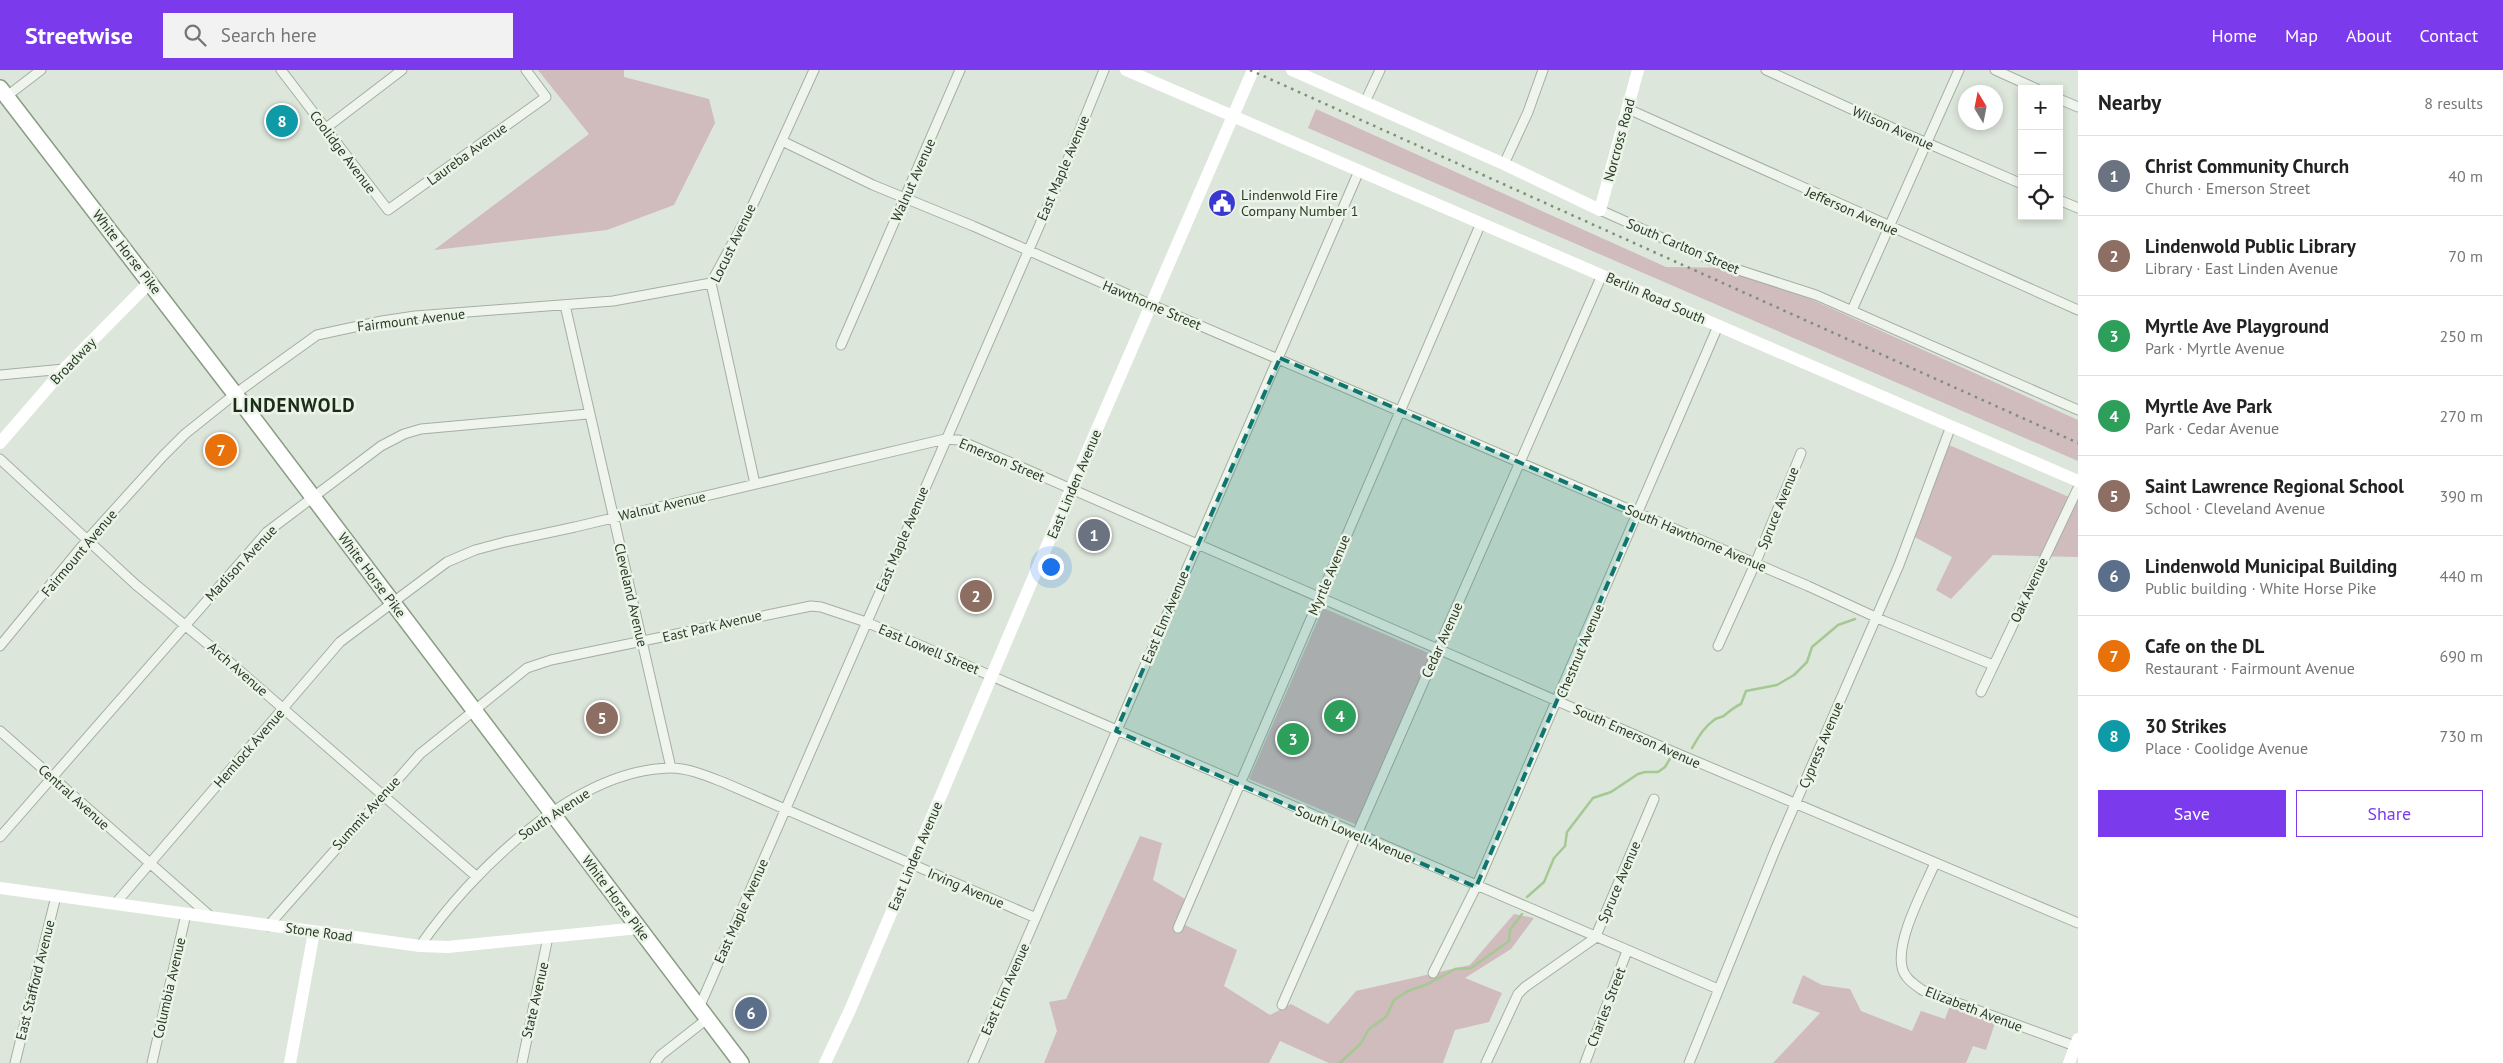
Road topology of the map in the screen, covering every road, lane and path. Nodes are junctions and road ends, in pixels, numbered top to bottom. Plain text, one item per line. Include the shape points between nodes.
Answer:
1 (41, 70) edge
2 (281, 70) edge
3 (402, 70) edge
4 (526, 70) edge
5 (814, 70) edge
6 (960, 70) edge
7 (1104, 70) edge
8 (1126, 70) edge
9 (1253, 70) edge
10 (1292, 70) edge
11 (1380, 70) edge
12 (1543, 70) edge
13 (1638, 70) edge
14 (1766, 70) edge
15 (1959, 70) edge
16 (1995, 70) edge
17 (2028, 85) edge
18 (3, 92) edge
19 (2063, 101) edge
20 (1365, 102) junction
21 (2078, 107) edge
22 (1628, 109) junction
23 (1233, 116) junction
24 (326, 128) junction
25 (782, 141) junction
26 (1928, 144) junction
27 (1504, 164) junction
28 (1359, 171) junction
29 (2018, 182) edge
30 (905, 198) junction
31 (2063, 202) edge
32 (2078, 208) edge
33 (388, 210) joint
34 (1600, 210) junction
35 (1481, 223) junction
36 (1889, 227) junction
37 (1028, 251) junction
38 (1602, 275) junction
39 (150, 282) junction
40 (711, 283) junction
41 (565, 305) junction
42 (1152, 305) junction
43 (1852, 310) junction
44 (2078, 310) edge
45 (1718, 326) junction
46 (841, 345) dead end
47 (1280, 358) junction
48 (64, 369) junction
49 (0, 375) edge
50 (235, 394) junction
51 (1400, 410) junction
52 (2078, 410) edge
53 (588, 414) junction
54 (1951, 426) junction
55 (945, 439) junction
56 (0, 443) edge
57 (1801, 453) dead end
58 (0, 459) edge
59 (1520, 462) junction
60 (2078, 481) edge
61 (754, 484) junction
62 (2078, 488) edge
63 (1071, 490) junction
64 (312, 497) junction
65 (1638, 514) junction
66 (614, 518) junction
67 (87, 540) junction
68 (1197, 545) junction
69 (1755, 564) junction
70 (1320, 598) junction
71 (392, 601) junction
72 (817, 606) joint
73 (1876, 617) junction
74 (866, 622) junction
75 (185, 624) junction
76 (642, 642) junction
77 (0, 646) edge
78 (1718, 646) dead end
79 (1438, 649) junction
80 (1993, 665) junction
81 (991, 676) junction
82 (1981, 692) dead end
83 (1558, 701) junction
84 (283, 708) junction
85 (474, 710) junction
86 (0, 731) edge
87 (1116, 731) junction
88 (670, 768) junction
89 (52, 778) junction
90 (1239, 785) junction
91 (381, 796) junction
92 (1654, 799) dead end
93 (1795, 804) junction
94 (785, 810) junction
95 (552, 814) junction
96 (1356, 835) junction
97 (0, 837) edge
98 (148, 863) junction
99 (1935, 863) junction
100 (911, 864) junction
101 (477, 878) junction
102 (1476, 887) junction
103 (0, 888) edge
104 (56, 896) junction
105 (115, 904) junction
106 (186, 914) junction
107 (211, 916) junction
108 (1036, 918) junction
109 (2078, 923) edge
110 (268, 926) junction
111 (639, 928) junction
112 (1178, 928) dead end
113 (314, 932) junction
114 (548, 937) junction
115 (1595, 938) junction
116 (420, 946) junction
117 (1628, 951) junction
118 (1433, 973) dead end
119 (1718, 989) junction
120 (1282, 1005) dead end
121 (703, 1014) junction
122 (2077, 1042) edge
123 (15, 1063) edge
124 (152, 1063) edge
125 (290, 1063) edge
126 (522, 1063) edge
127 (655, 1063) edge
128 (741, 1063) edge
129 (825, 1063) edge
130 (972, 1063) edge
131 (1486, 1063) edge
132 (1585, 1063) edge
133 (1689, 1063) edge
134 (2069, 1063) edge

1 - 18 street
2 - 24 street, Coolidge Avenue
3 - 24 street
4 - 33 street, Laureba Avenue via 546,98
5 - 25 street, Locust Avenue
6 - 30 street, Walnut Avenue
7 - 37 street, East Maple Avenue
8 - 23 street, Berlin Road South
9 - 23 street, East Linden Avenue
10 - 20 street, South Carlton Street
11 - 20 street
12 - 27 street
13 - 22 street, Norcross Road
14 - 26 street, Wilson Avenue
15 - 26 street
16 - 17 street
18 - 39 highway, White Horse Pike
19 - 21 street
20 - 27 street, South Carlton Street
22 - 34 street, Norcross Road
22 - 36 street, Jefferson Avenue
23 - 28 street, Berlin Road South
23 - 42 street, East Linden Avenue
24 - 33 street, Coolidge Avenue
25 - 30 street, Hawthorne Street
25 - 40 street, Locust Avenue via 750,211
26 - 29 street, Wilson Avenue
26 - 36 street
27 - 34 street, South Carlton Street
28 - 35 street, Berlin Road South
28 - 47 street, East Elm Avenue
30 - 37 street, Hawthorne Street
30 - 46 street, Walnut Avenue
31 - 32 street
34 - 43 street, South Carlton Street via 1720,264
35 - 38 street, Berlin Road South
35 - 51 street, Myrtle Avenue
36 - 43 street
36 - 44 street, Jefferson Avenue
37 - 42 street, Hawthorne Street
37 - 55 street, East Maple Avenue
38 - 45 street, Berlin Road South
38 - 59 street, Cedar Avenue
39 - 48 street, Broadway
39 - 50 highway, White Horse Pike
40 - 41 street, Fairmount Avenue via 613,301
40 - 61 street, Locust Avenue
41 - 50 street, Fairmount Avenue via 415,316 333,330 306,342
41 - 53 street, Cleveland Avenue
42 - 47 street, Hawthorne Street
42 - 63 street, East Linden Avenue
43 - 52 street, South Carlton Street
45 - 54 street, Berlin Road South
45 - 65 street, Chestnut Avenue
47 - 51 street, Hawthorne Street
47 - 68 street, East Elm Avenue
48 - 49 street
48 - 56 street, Broadway
50 - 64 highway, White Horse Pike
50 - 67 street, Fairmount Avenue via 185,434
51 - 59 street, South Hawthorne Avenue
51 - 70 street, Myrtle Avenue
53 - 64 street, Madison Avenue via 421,429 404,434 381,446
53 - 66 street, Cleveland Avenue
54 - 60 street, Berlin Road South
54 - 73 street, Cypress Avenue
55 - 61 street, Walnut Avenue
55 - 63 street, Emerson Street via 959,440
55 - 74 street, East Maple Avenue
57 - 69 street, Spruce Avenue
58 - 67 street, Arch Avenue
59 - 65 street, South Hawthorne Avenue
59 - 79 street, Cedar Avenue
61 - 66 street, Walnut Avenue
62 - 80 street, Oak Avenue
63 - 68 street, Emerson Street
63 - 81 street, East Linden Avenue
64 - 71 highway, White Horse Pike
64 - 75 street, Madison Avenue via 267,532
65 - 69 street, South Hawthorne Avenue
65 - 83 street, Chestnut Avenue
66 - 71 street, Walnut Avenue via 475,550 447,562
66 - 76 street, Cleveland Avenue
67 - 75 street, Arch Avenue
67 - 77 street, Fairmount Avenue
68 - 70 street, South Emerson Avenue
68 - 87 street, East Elm Avenue
69 - 73 street, South Hawthorne Avenue
69 - 78 street, Spruce Avenue
70 - 79 street, South Emerson Avenue
70 - 90 street, Myrtle Avenue
71 - 84 street, Hemlock Avenue via 340,642
71 - 85 highway, White Horse Pike
72 - 74 street, East Lowell Street
72 - 76 street, East Park Avenue via 797,607
73 - 80 street, South Hawthorne Avenue
73 - 93 street, Cypress Avenue
74 - 81 street, East Lowell Street
74 - 94 street, East Maple Avenue
75 - 84 street, Arch Avenue
75 - 89 street, Madison Avenue
76 - 85 street, East Park Avenue via 551,660 527,668
76 - 88 street, Cleveland Avenue
79 - 83 street, South Emerson Avenue
79 - 96 street, Cedar Avenue
80 - 82 street, Oak Avenue
81 - 87 street, South Lowell Avenue
81 - 100 street, East Linden Avenue
83 - 93 street, South Emerson Avenue
83 - 102 street, Chestnut Avenue
84 - 91 street, Arch Avenue
84 - 98 street, Hemlock Avenue
85 - 91 street, Summit Avenue via 420,754
85 - 95 highway, White Horse Pike
86 - 89 street, Central Avenue
87 - 90 street, South Lowell Avenue
87 - 108 street, East Elm Avenue
88 - 94 street, South Avenue via 696,772
88 - 95 street, South Avenue via 600,785
89 - 97 street, Madison Avenue
89 - 98 street, Central Avenue
90 - 96 street, South Lowell Avenue
90 - 112 street, Myrtle Avenue
91 - 101 street, Arch Avenue
91 - 110 street, Summit Avenue
92 - 115 street, Spruce Avenue
93 - 99 street, South Emerson Avenue
93 - 119 street, Cypress Avenue
94 - 100 street, Irving Avenue
94 - 121 street, East Maple Avenue
95 - 101 street, South Avenue via 514,841
95 - 111 highway, White Horse Pike
96 - 102 street, South Lowell Avenue
96 - 120 street, Cedar Avenue
98 - 105 street, Hemlock Avenue
98 - 107 street, Central Avenue
99 - 109 street, South Emerson Avenue
99 - 122 street, Elizabeth Avenue via 1901,950 1902,967 1909,980 1922,990
100 - 108 street, Irving Avenue
100 - 129 street, East Linden Avenue
101 - 116 street, South Avenue
102 - 115 street, South Lowell Avenue
102 - 118 street, Chestnut Avenue
103 - 104 street, Stone Road
104 - 105 street, Stone Road
104 - 123 street, East Stafford Avenue
105 - 106 street, Stone Road
106 - 107 street, Stone Road
106 - 124 street, Columbia Avenue
107 - 110 street, Stone Road
108 - 130 street, East Elm Avenue
110 - 113 street, Stone Road
111 - 114 street, Stone Road
111 - 121 highway, White Horse Pike
113 - 116 street, Stone Road
113 - 125 street
114 - 116 street, Stone Road via 448,947
114 - 126 street, State Avenue
115 - 117 street, South Lowell Avenue
115 - 131 street via 1518,994
117 - 119 street, South Lowell Avenue
117 - 132 street, Charles Street
119 - 133 street, Cypress Avenue
121 - 127 street
121 - 128 highway, White Horse Pike
122 - 134 street

